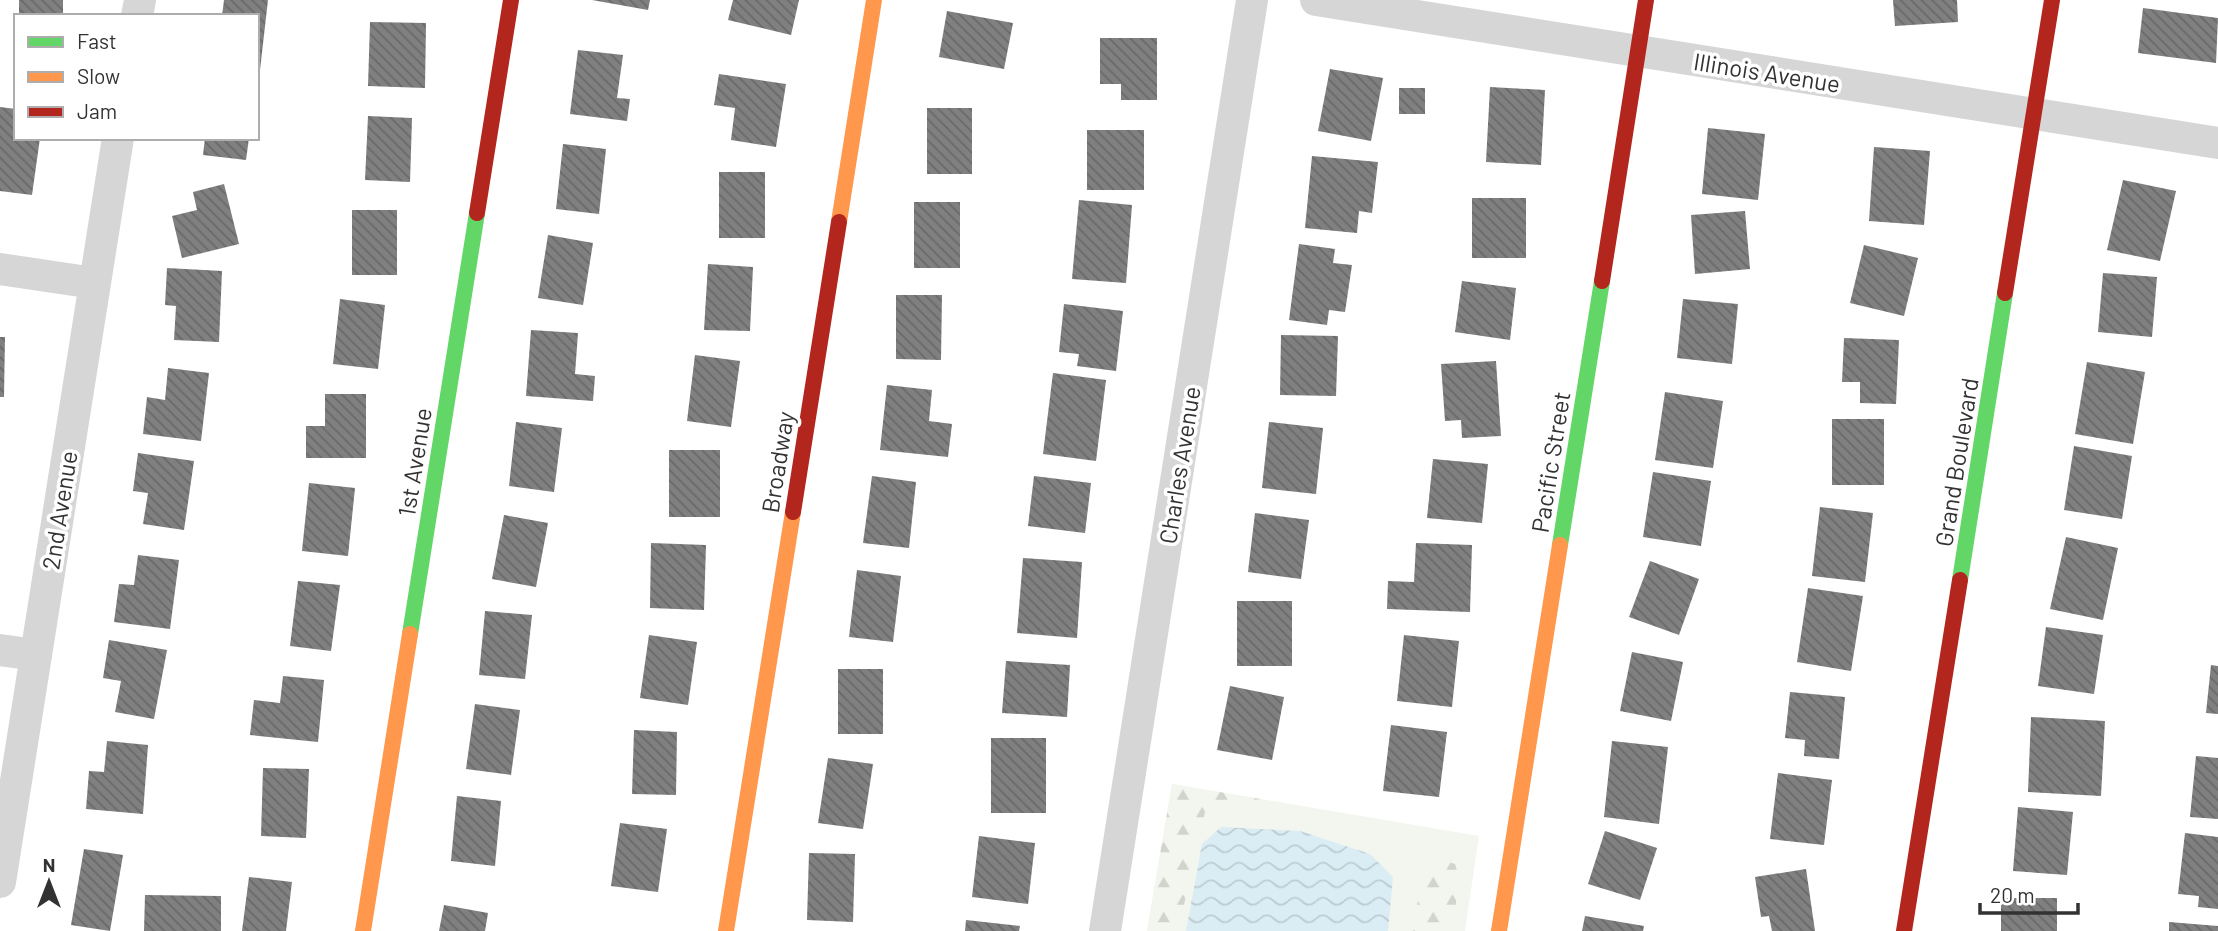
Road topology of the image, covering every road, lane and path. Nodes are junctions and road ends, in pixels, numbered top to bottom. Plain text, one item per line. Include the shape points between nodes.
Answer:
1 (510, 0) edge
2 (874, 0) edge
3 (1252, 0) edge
4 (1316, 0) edge
5 (1646, 0) edge
6 (2052, 0) edge
7 (1638, 51) junction
8 (2034, 114) junction
9 (118, 140) edge
10 (2218, 143) edge
11 (0, 269) edge
12 (94, 284) junction
13 (0, 650) edge
14 (36, 655) junction
15 (0, 882) edge
16 (363, 931) edge
17 (726, 931) edge
18 (1105, 931) edge
19 (1499, 931) edge
20 (1904, 931) edge

1 - 16 street, 1st Avenue
2 - 17 street, Broadway
3 - 18 street, Charles Avenue
4 - 7 street, Illinois Avenue
5 - 7 street, Pacific Street
6 - 8 street, Grand Boulevard
7 - 8 street, Illinois Avenue
7 - 19 street, Pacific Street
8 - 10 street, Illinois Avenue
8 - 20 street, Grand Boulevard
9 - 12 street, 2nd Avenue
11 - 12 street
12 - 14 street, 2nd Avenue
13 - 14 street
14 - 15 street, 2nd Avenue

